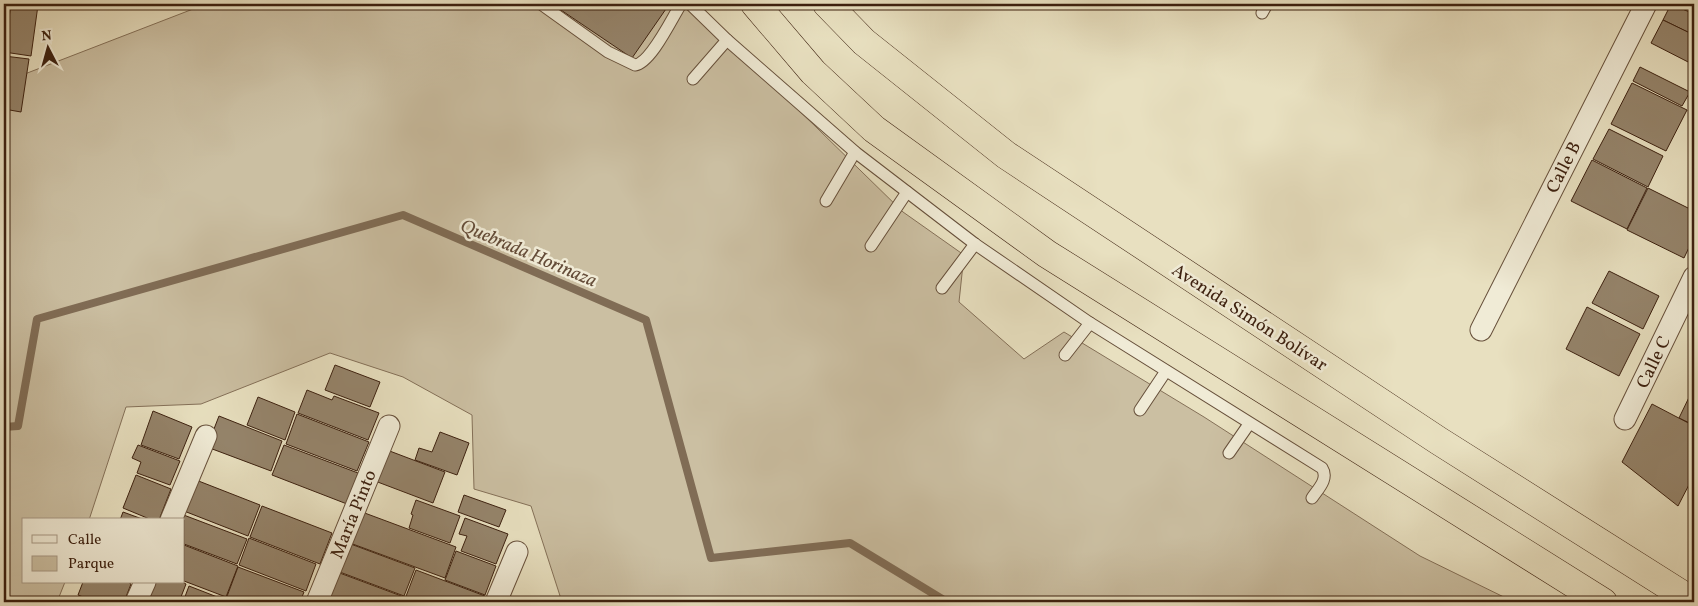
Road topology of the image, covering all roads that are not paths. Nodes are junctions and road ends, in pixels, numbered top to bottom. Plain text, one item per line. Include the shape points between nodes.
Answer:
1 (541, 4) edge
2 (681, 4) edge
3 (690, 4) edge
4 (755, 4) edge
5 (827, 4) edge
6 (1646, 4) edge
7 (727, 40) junction
8 (692, 80) dead end
9 (855, 152) junction
10 (907, 192) junction
11 (826, 201) dead end
12 (976, 244) junction
13 (871, 246) dead end
14 (1694, 278) edge
15 (942, 288) dead end
16 (1090, 323) junction
17 (1481, 330) dead end
18 (1065, 355) dead end
19 (1166, 371) junction
20 (1140, 410) dead end
21 (1625, 419) dead end
22 (1249, 424) junction
23 (389, 426) dead end
24 (206, 436) dead end
25 (1229, 453) dead end
26 (1312, 498) dead end
27 (172, 518) edge
28 (517, 552) dead end
29 (144, 584) edge
30 (136, 602) edge
31 (317, 602) edge
32 (496, 602) edge
33 (1603, 602) edge
34 (1694, 602) edge

1 - 2 lane via 608,52 634,65 650,55
3 - 7 lane
4 - 33 highway via 813,72 874,129 1047,254
5 - 34 highway, Avenida Simón Bolívar via 864,42 1006,155 1438,441
6 - 17 street, Calle B
7 - 8 lane
7 - 9 lane
9 - 10 lane
9 - 11 lane
10 - 12 lane
10 - 13 lane
12 - 15 lane
12 - 16 lane
14 - 21 street, Calle C
16 - 18 lane
16 - 19 lane
19 - 20 lane
19 - 22 lane
22 - 25 lane
22 - 26 lane via 1322,468 1325,478
23 - 31 street, María Pinto
24 - 27 street
28 - 32 street
29 - 30 street

